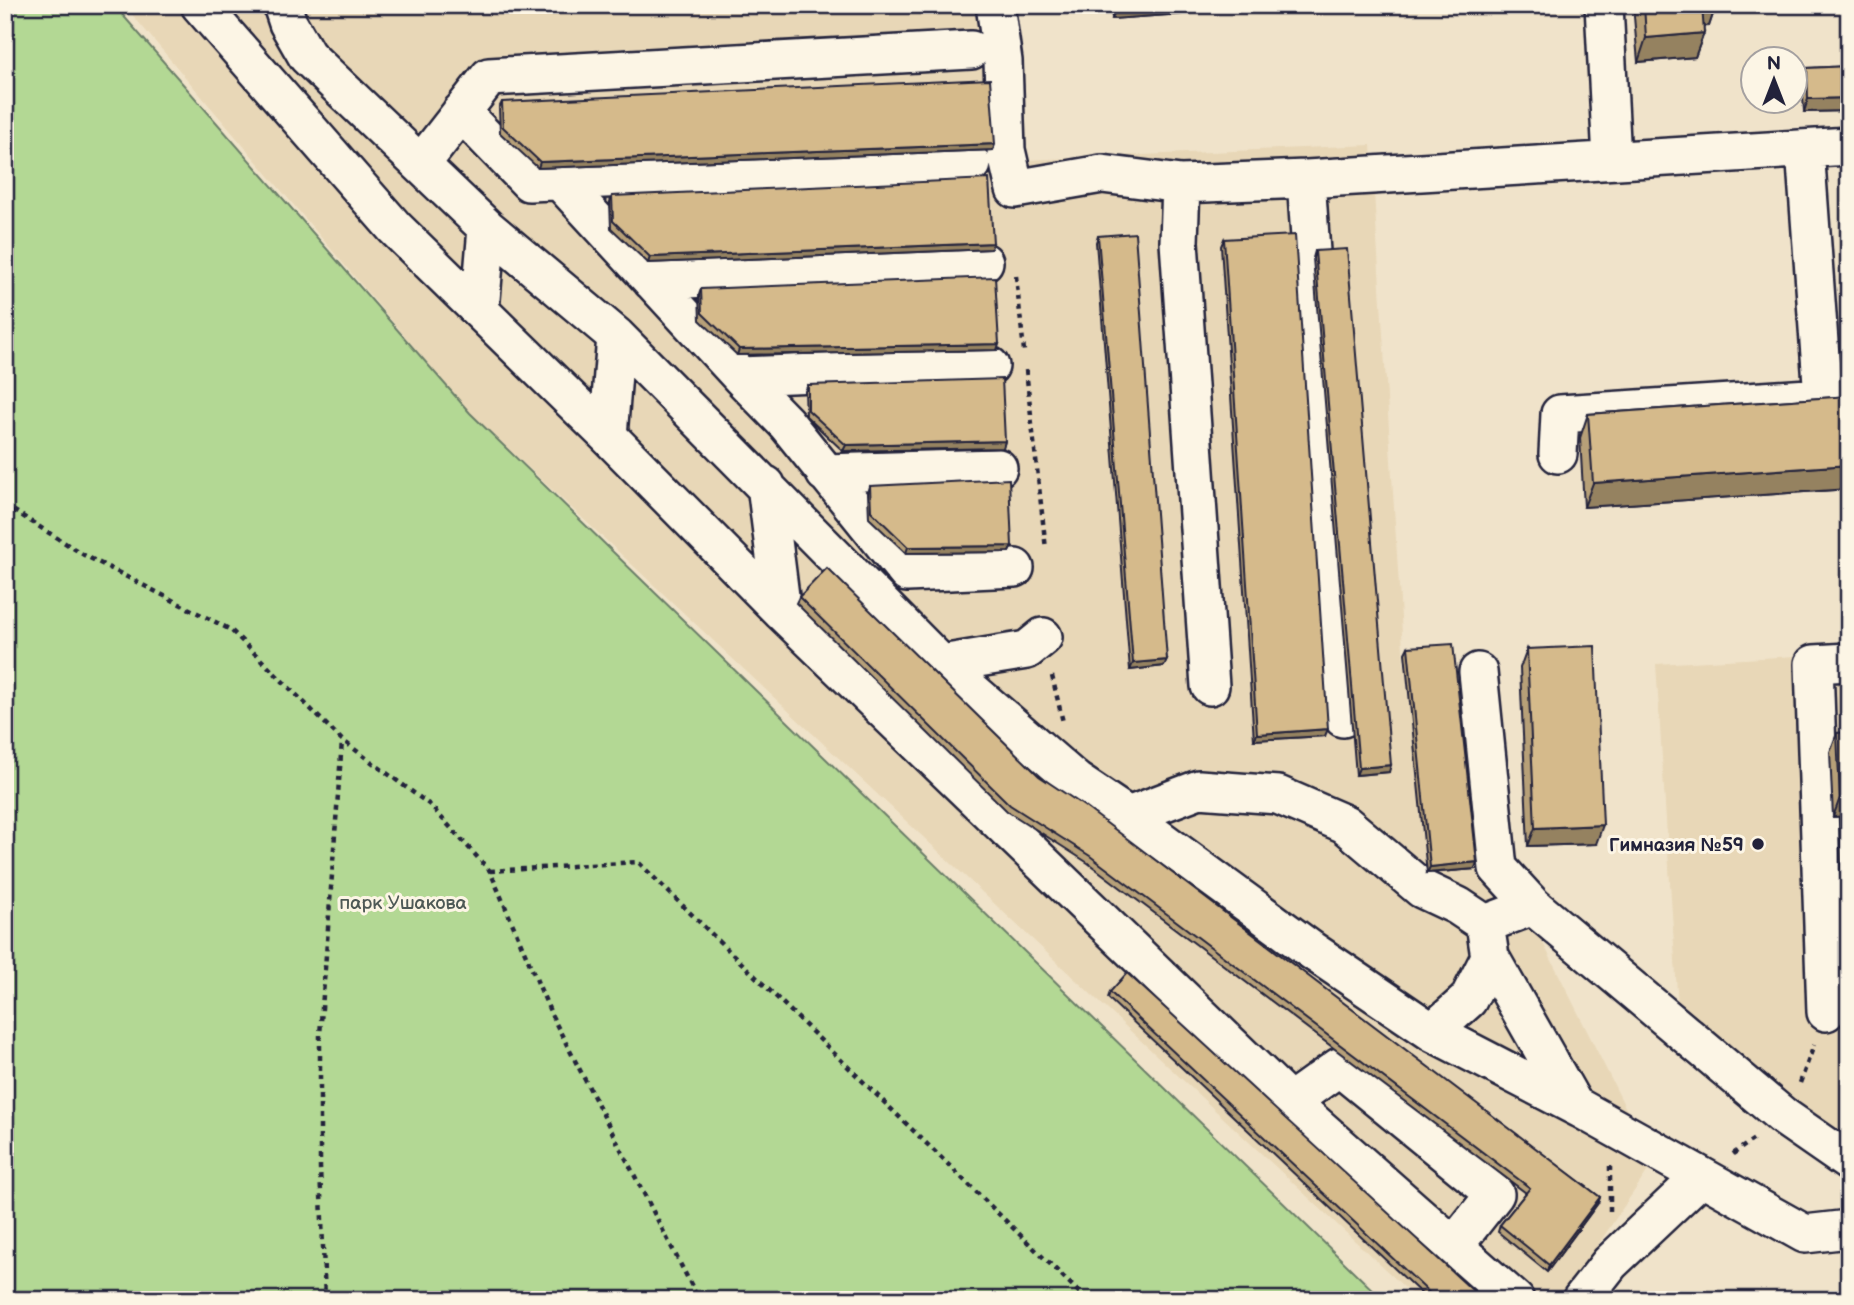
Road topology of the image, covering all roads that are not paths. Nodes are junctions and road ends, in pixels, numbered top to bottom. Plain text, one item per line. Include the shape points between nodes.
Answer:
1 (200, 5) edge
2 (282, 5) edge
3 (995, 5) edge
4 (1604, 5) edge
5 (971, 50) dead end
6 (461, 112) junction
7 (1849, 146) edge
8 (1805, 149) junction
9 (1612, 160) junction
10 (421, 164) junction
11 (972, 164) dead end
12 (1306, 179) junction
13 (560, 180) junction
14 (1181, 184) junction
15 (487, 228) junction
16 (1000, 267) road end
17 (652, 281) junction
18 (480, 311) junction
19 (616, 336) junction
20 (990, 366) dead end
21 (740, 376) junction
22 (608, 436) junction
23 (1558, 454) dead end
24 (998, 468) dead end
25 (825, 473) junction
26 (766, 485) junction
27 (1031, 562) road end
28 (782, 612) junction
29 (1044, 636) road end
30 (1849, 662) edge
31 (941, 664) junction
32 (1479, 671) dead end
33 (1210, 686) dead end
34 (1343, 718) dead end
35 (1128, 816) junction
36 (1533, 906) junction
37 (1487, 941) junction
38 (1826, 1012) dead end
39 (1432, 1032) junction
40 (1290, 1102) junction
41 (1574, 1105) junction
42 (1849, 1162) edge
43 (1701, 1177) junction
44 (1849, 1229) edge
45 (1454, 1246) junction
46 (1515, 1300) edge
47 (1581, 1300) edge

1 - 18 lane via 395,228
2 - 10 lane via 307,56
3 - 14 lane via 1003,61 1006,149 1015,188 1102,174
4 - 9 lane
5 - 6 lane via 489,77
6 - 10 lane
6 - 13 lane via 529,182
7 - 8 lane
8 - 9 lane
8 - 23 lane via 1823,397 1560,414
9 - 12 lane
10 - 15 lane
11 - 13 lane
12 - 14 lane
12 - 34 lane
13 - 17 lane
14 - 33 lane via 1179,242
15 - 18 lane
15 - 19 lane
16 - 17 lane
17 - 21 lane
18 - 22 lane
19 - 22 lane
19 - 26 lane
20 - 21 lane
21 - 25 lane via 786,423
22 - 28 lane
24 - 25 lane
25 - 27 lane via 907,573
26 - 28 lane
26 - 31 lane
28 - 40 lane
29 - 31 lane via 1027,650
30 - 38 lane via 1814,664
31 - 35 lane via 1076,780
32 - 36 lane via 1498,868
35 - 37 lane via 1199,789 1278,795 1345,824 1422,890 1458,906
35 - 39 lane
36 - 37 lane
36 - 42 lane via 1784,1117
37 - 39 lane via 1468,1000
37 - 41 lane
39 - 41 lane
40 - 45 lane
40 - 45 lane via 1339,1067 1494,1194
41 - 43 lane
43 - 44 lane via 1805,1234
43 - 47 lane via 1610,1263
45 - 46 lane

